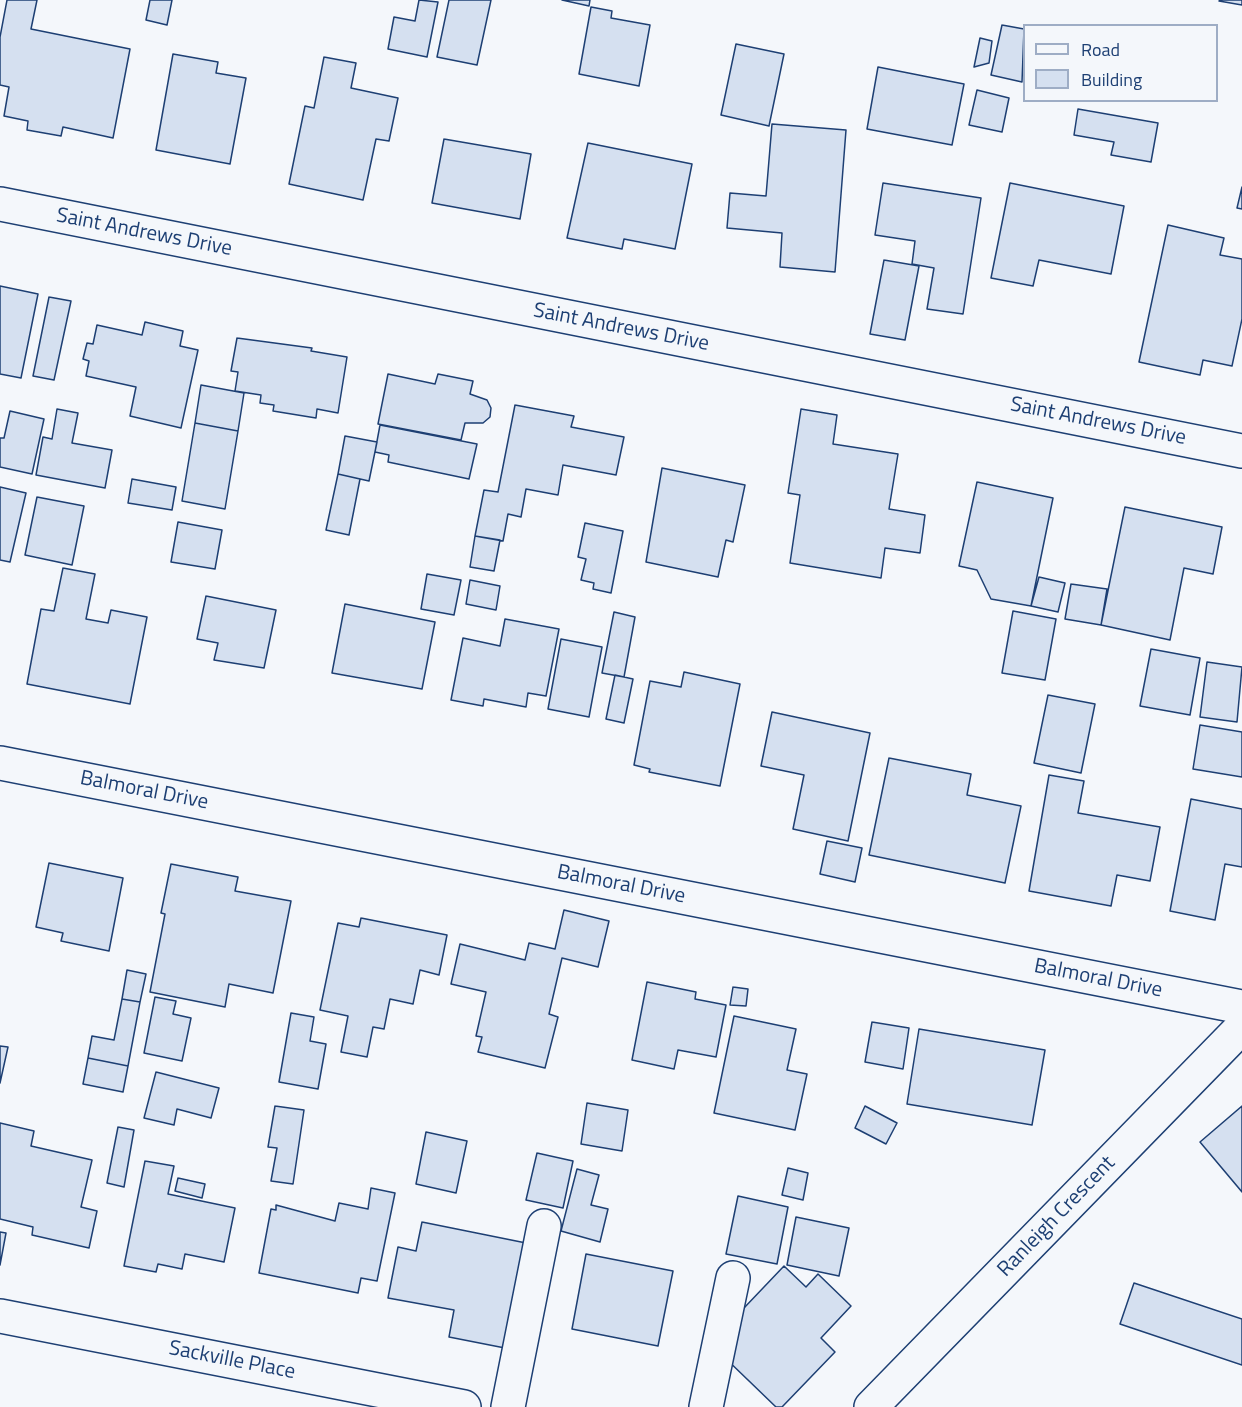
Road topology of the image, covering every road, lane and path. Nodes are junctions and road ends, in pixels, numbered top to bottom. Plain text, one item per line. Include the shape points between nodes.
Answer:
1 (0, 204) edge
2 (1242, 451) edge
3 (0, 763) edge
4 (1242, 1007) edge
5 (1242, 1027) edge
6 (544, 1226) dead end
7 (734, 1278) dead end
8 (0, 1316) edge
9 (464, 1407) edge
10 (508, 1407) edge
11 (706, 1407) edge
12 (871, 1407) edge

1 - 2 street, Saint Andrews Drive
3 - 4 street, Balmoral Drive
5 - 12 street, Ranleigh Crescent
6 - 10 street
7 - 11 street
8 - 9 street, Sackville Place

